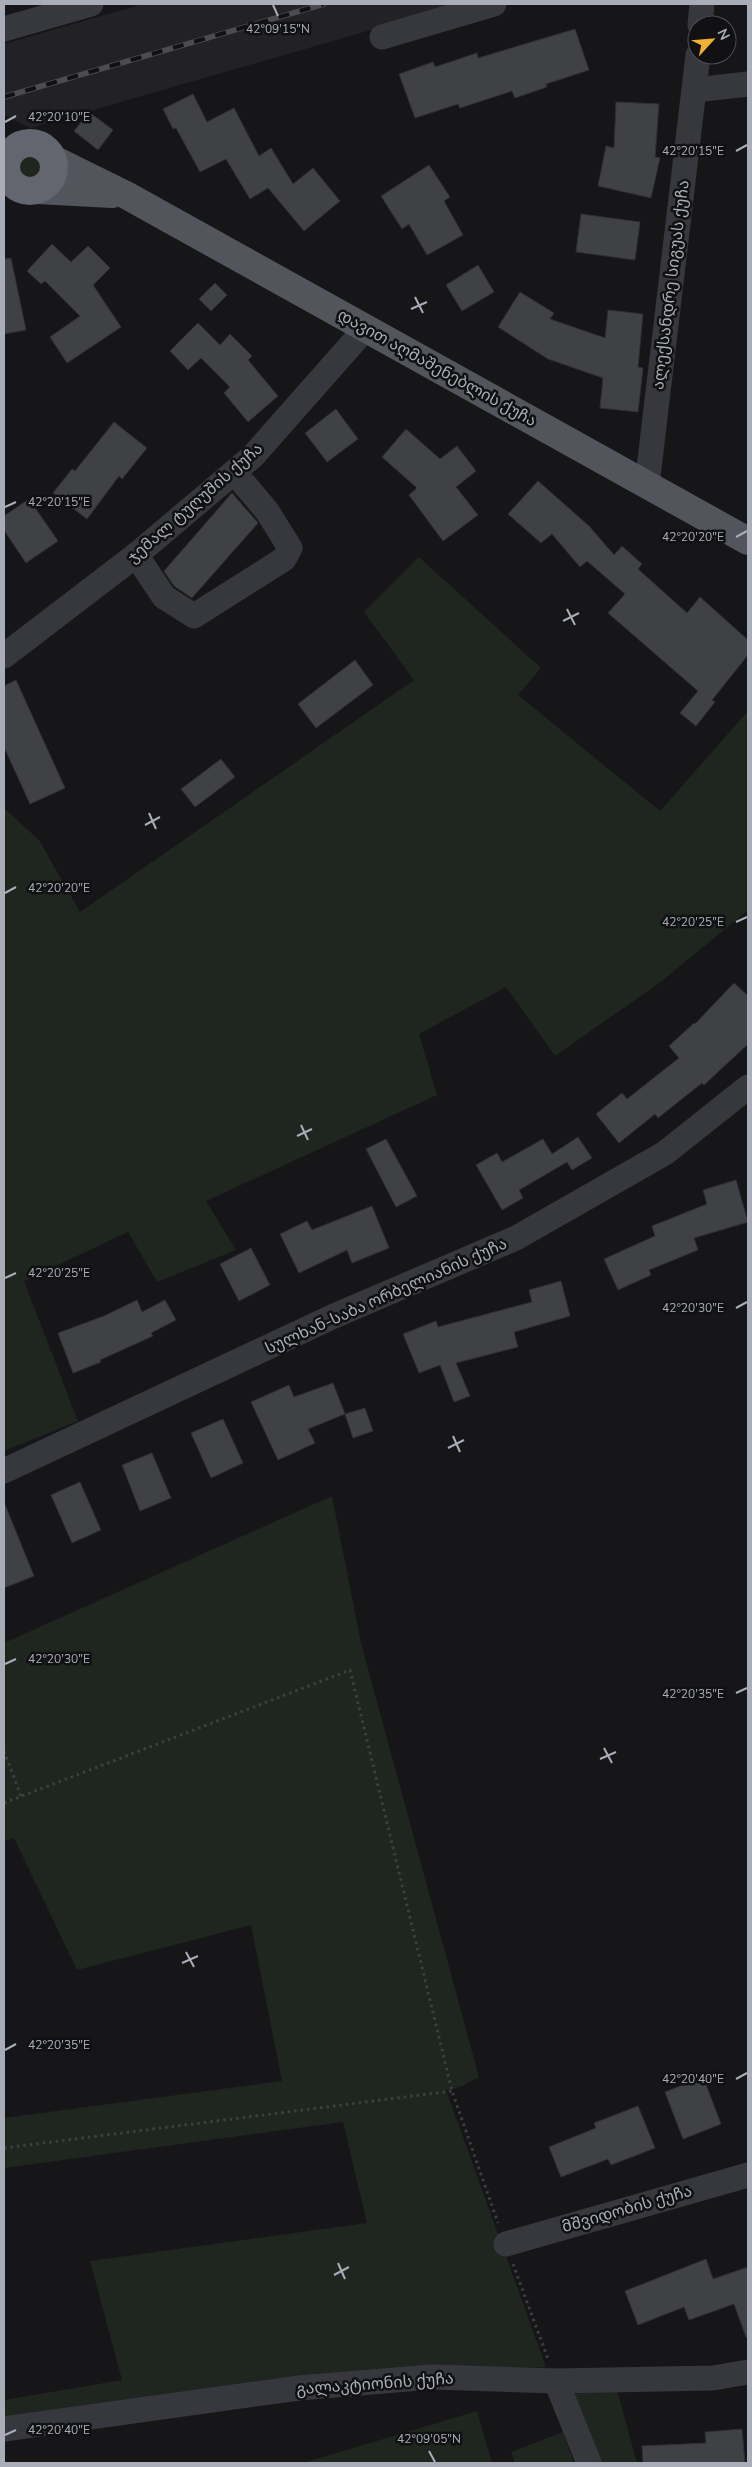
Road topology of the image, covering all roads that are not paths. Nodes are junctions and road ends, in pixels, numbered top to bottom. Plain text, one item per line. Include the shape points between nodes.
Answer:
1 (92, 4) edge
2 (494, 4) edge
3 (4, 29) edge
4 (382, 37) dead end
5 (697, 65) edge
6 (748, 84) edge
7 (695, 90) junction
8 (4, 132) edge
9 (28, 143) junction
10 (53, 159) junction
11 (12, 175) edge
12 (126, 195) junction
13 (366, 328) junction
14 (234, 472) junction
15 (647, 484) junction
16 (748, 541) edge
17 (136, 555) junction
18 (4, 656) edge
19 (748, 1087) edge
20 (4, 1472) edge
21 (748, 2175) edge
22 (506, 2244) road end
23 (748, 2372) edge
24 (556, 2381) junction
25 (4, 2429) edge
26 (589, 2463) edge

1 - 3 street
2 - 4 street
5 - 7 street, ალექსანდრე სიგუას ქუჩა
6 - 7 street
7 - 15 street, ალექსანდრე სიგუას ქუჩა
8 - 9 highway
9 - 10 highway via 41,146
9 - 11 highway via 14,149
10 - 11 highway via 50,181
10 - 12 main road, დავით აღმაშენებლის ქუჩა
11 - 12 main road, დავით აღმაშენებლის ქუჩა
12 - 13 main road, დავით აღმაშენებლის ქუჩა
13 - 14 street, ჯემალ ტუღუშის ქუჩა via 253,456
13 - 15 main road, დავით აღმაშენებლის ქუჩა
14 - 17 street, ჯემალ ტუღუშის ქუჩა
14 - 17 street via 267,511 290,548 284,559 194,616 164,597
15 - 16 main road, დავით აღმაშენებლის ქუჩა
17 - 18 street, ჯემალ ტუღუშის ქუჩა
19 - 20 street, სულხან-საბა ორბელიანის ქუჩა via 665,1153 516,1238 334,1316
21 - 22 street, მშვიდობის ქუჩა
23 - 24 street, გალაკტიონის ქუჩა via 713,2378
24 - 25 street, გალაკტიონის ქუჩა via 432,2377 299,2388
24 - 26 street

